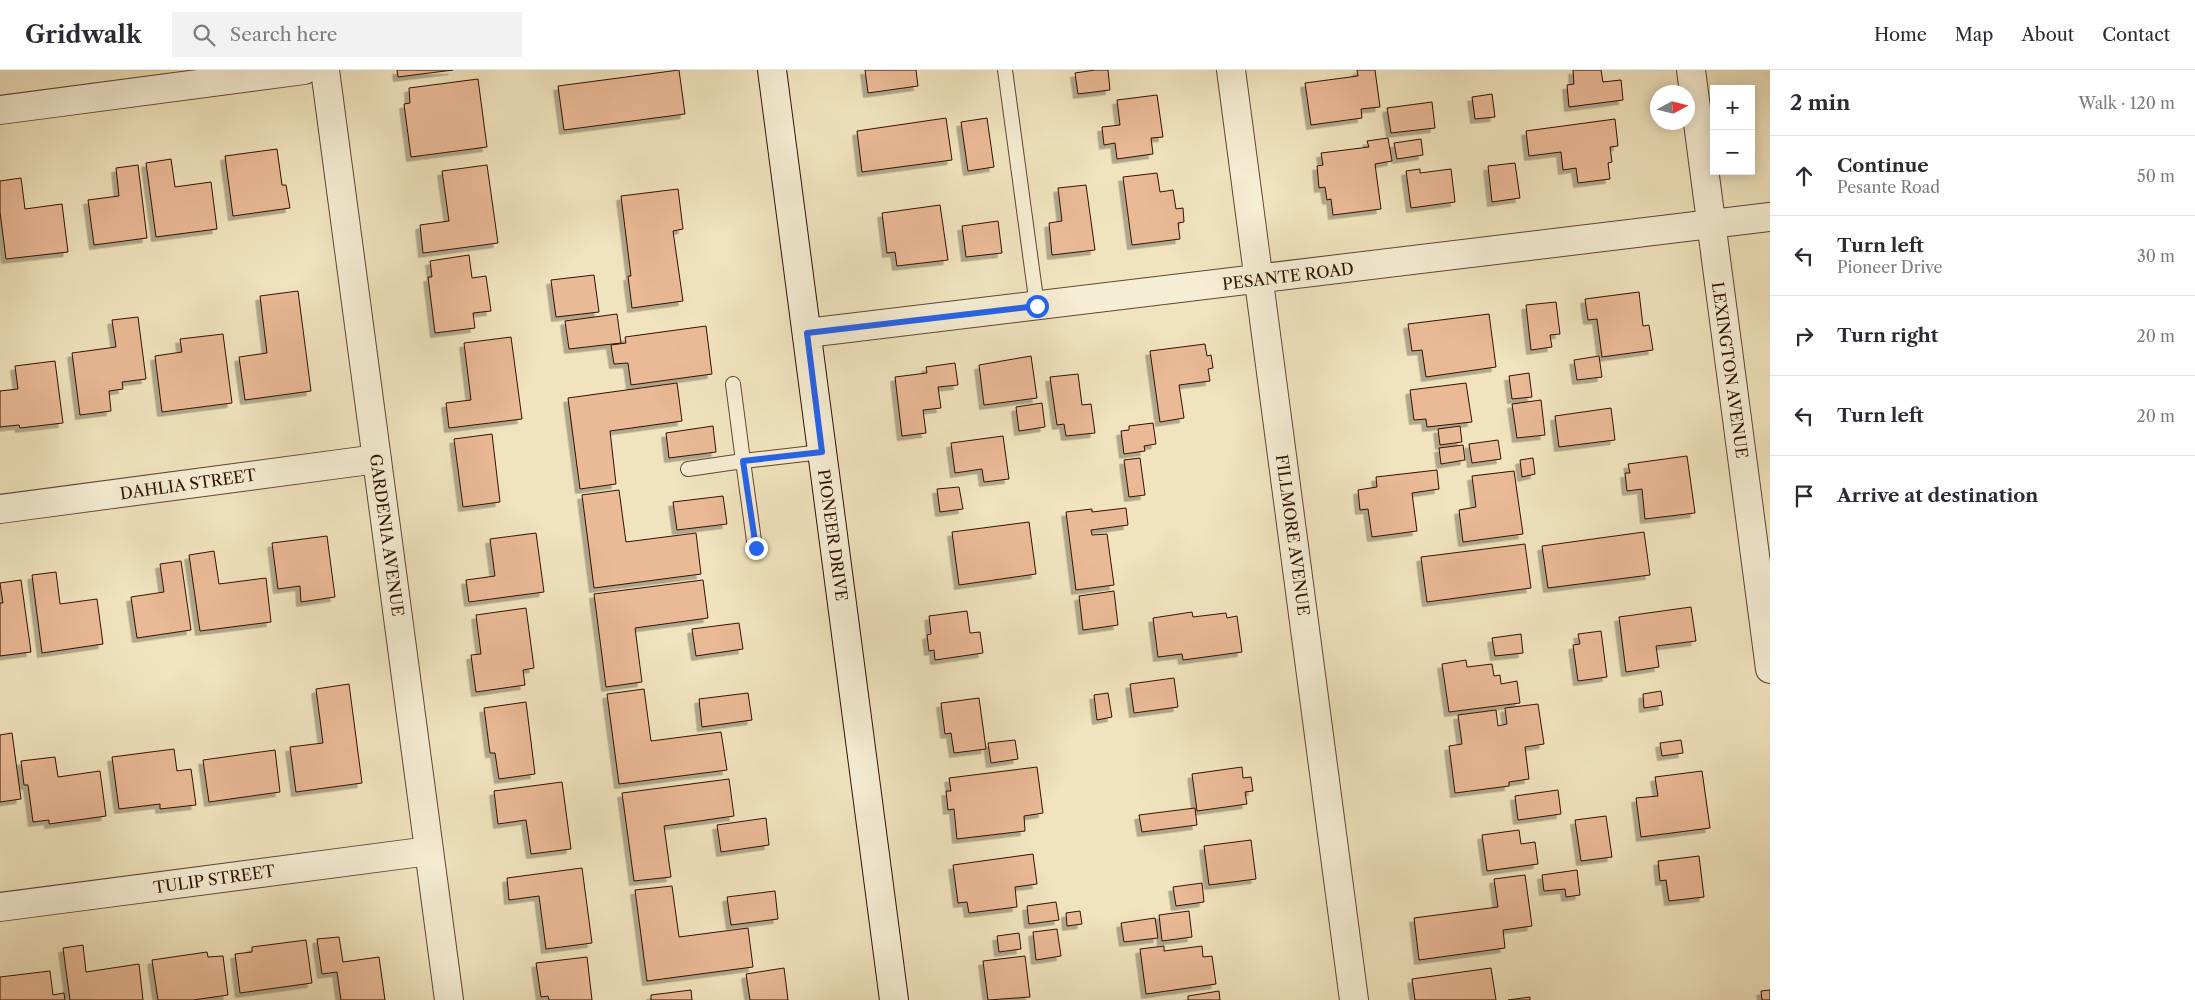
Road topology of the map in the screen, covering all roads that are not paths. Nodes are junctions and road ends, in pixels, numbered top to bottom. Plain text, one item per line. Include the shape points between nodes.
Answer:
1 (304, 70) edge
2 (325, 70) edge
3 (772, 70) edge
4 (1005, 70) edge
5 (1231, 70) edge
6 (1690, 70) edge
7 (0, 110) edge
8 (1770, 217) edge
9 (1711, 225) junction
10 (1259, 279) junction
11 (1037, 306) junction
12 (807, 333) junction
13 (733, 384) dead end
14 (822, 452) junction
15 (377, 459) junction
16 (743, 461) junction
17 (688, 469) dead end
18 (0, 509) edge
19 (756, 548) dead end
20 (1770, 669) edge
21 (429, 851) junction
22 (0, 907) edge
23 (449, 1000) edge
24 (894, 1000) edge
25 (1354, 1000) edge

1 - 7 street
2 - 15 street, GARDENIA AVENUE
3 - 12 street, PIONEER DRIVE
4 - 11 lane
5 - 10 street, FILLMORE AVENUE
6 - 9 street, LEXINGTON AVENUE
8 - 9 street, PESANTE ROAD
9 - 10 street, PESANTE ROAD
9 - 20 street, LEXINGTON AVENUE
10 - 11 street, PESANTE ROAD
10 - 25 street, FILLMORE AVENUE
11 - 12 street, PESANTE ROAD
12 - 14 street, PIONEER DRIVE
13 - 16 lane
14 - 16 lane
14 - 24 street, PIONEER DRIVE
15 - 18 street, DAHLIA STREET
15 - 21 street, GARDENIA AVENUE
16 - 17 lane
16 - 19 lane
21 - 22 street, TULIP STREET
21 - 23 street, GARDENIA AVENUE

